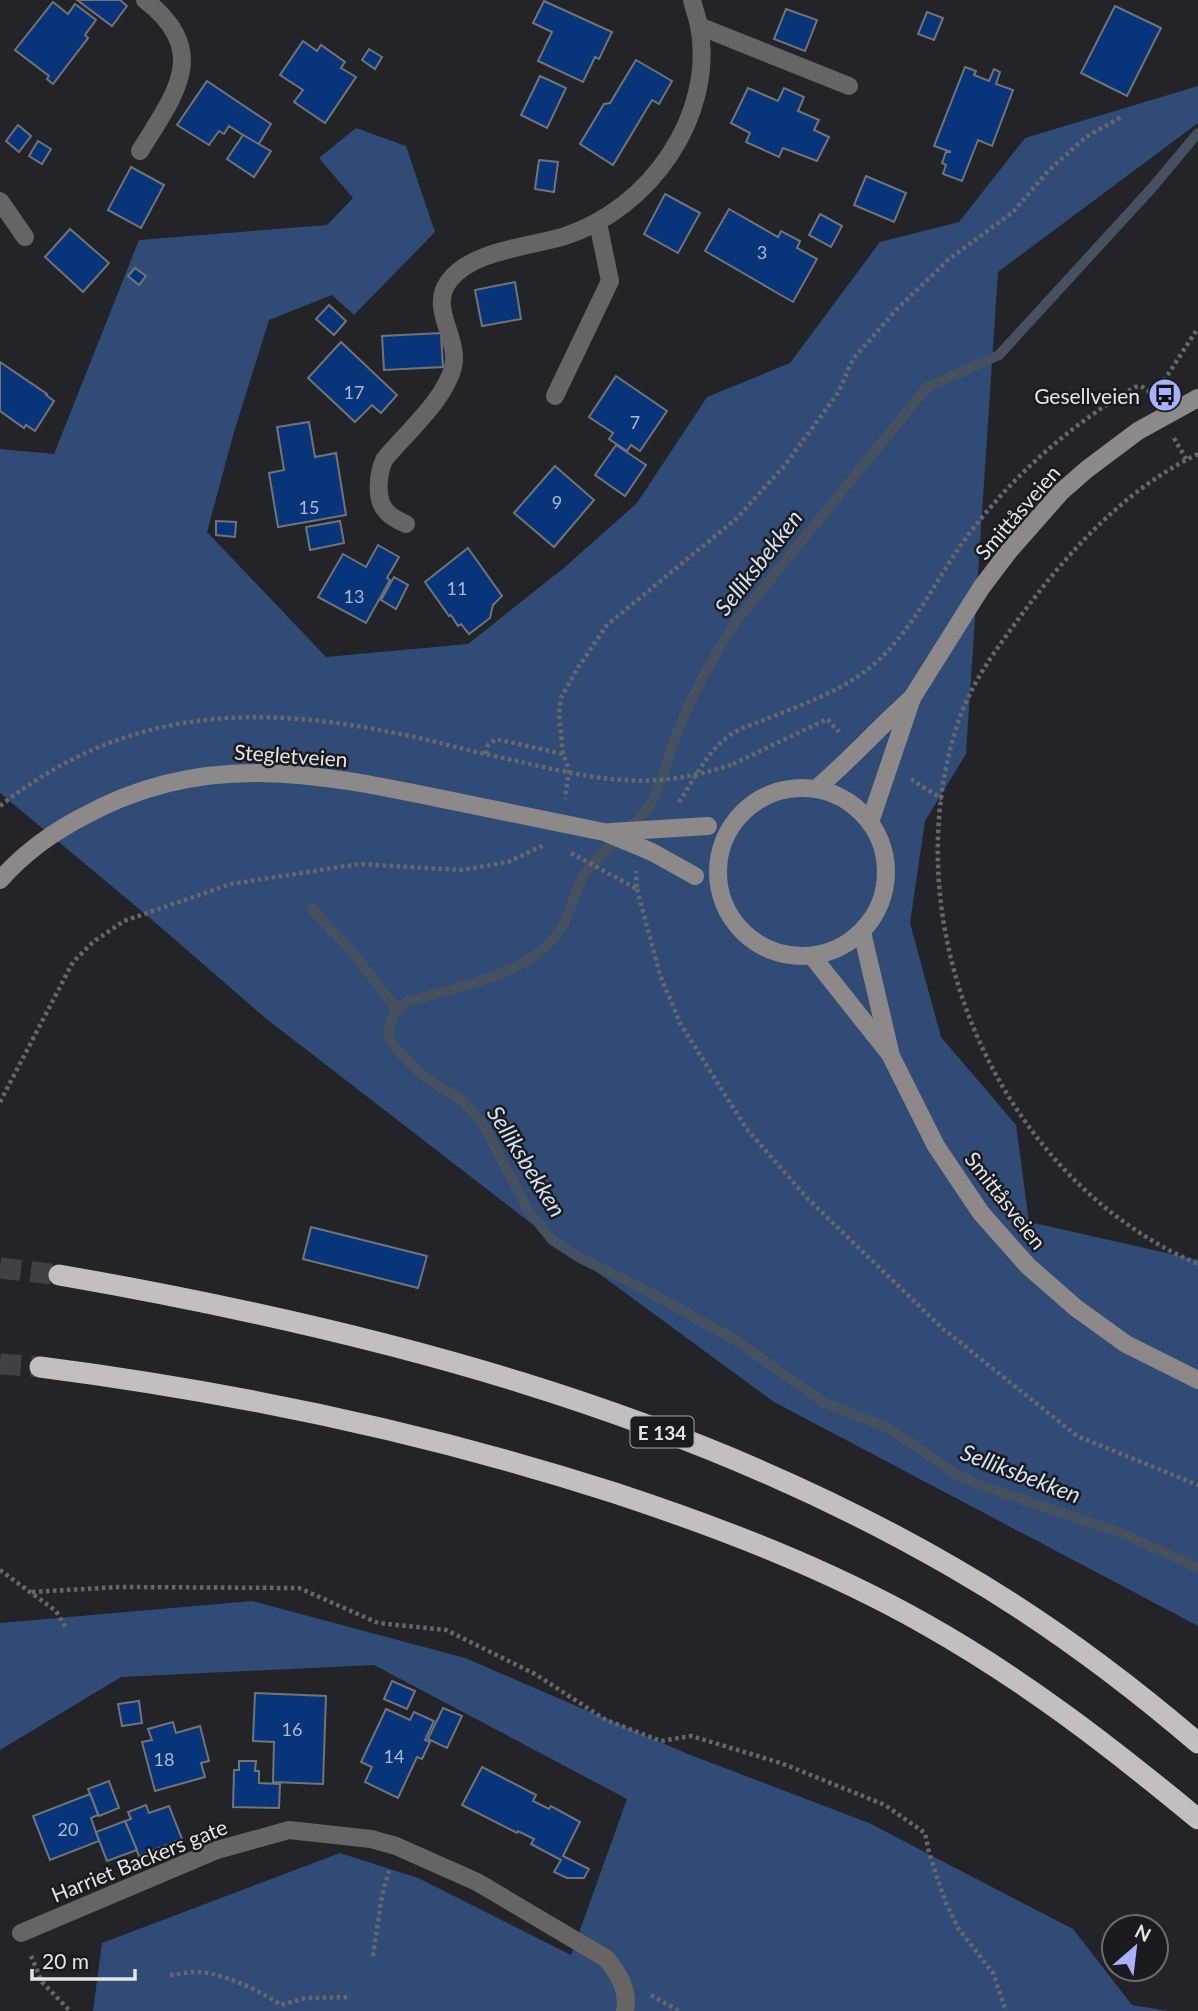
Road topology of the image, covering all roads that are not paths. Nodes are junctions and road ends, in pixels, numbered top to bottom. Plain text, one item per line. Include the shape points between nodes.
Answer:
1 (145, 0) edge
2 (692, 0) edge
3 (699, 26) junction
4 (849, 86) dead end
5 (140, 151) dead end
6 (0, 201) edge
7 (598, 223) junction
8 (25, 237) dead end
9 (555, 396) dead end
10 (1198, 398) edge
11 (406, 524) dead end
12 (912, 698) junction
13 (816, 789) junction
14 (870, 822) junction
15 (733, 823) junction
16 (604, 832) junction
17 (0, 880) edge
18 (719, 892) junction
19 (862, 932) junction
20 (812, 956) junction
21 (891, 1056) junction
22 (59, 1275) tunnel mouth
23 (40, 1367) tunnel mouth
24 (1198, 1380) edge
25 (1198, 1743) edge
26 (1198, 1819) edge
27 (21, 1933) road end
28 (625, 2011) edge

1 - 5 street via 169,22 183,61 174,95
2 - 3 street
3 - 4 street
3 - 7 street via 699,80 681,135 644,188
6 - 8 street
7 - 9 street via 610,281
7 - 11 street via 470,263 443,289 441,304 454,350 453,366 438,397 379,470 385,510
10 - 12 main road, Smittåsveien via 1138,431 1060,492 981,588
12 - 13 main road, Smittåsveien
12 - 14 main road, Smittåsveien
13 - 14 main road via 846,800
13 - 15 main road via 769,794
14 - 19 main road via 884,853 885,887
15 - 16 main road, Stegletveien, bridge
15 - 18 main road via 719,856
16 - 17 main road, Stegletveien, bridge via 313,776 215,774 151,787 99,807 49,837
16 - 18 main road, Stegletveien, bridge via 652,852
18 - 20 main road via 732,920 753,942 781,955
19 - 20 main road via 847,944
19 - 21 main road, Smittåsveien
20 - 21 main road, Smittåsveien
21 - 24 main road, Smittåsveien via 936,1146 1000,1237 1049,1286 1093,1321 1126,1344
22 - 25 highway, E 134 via 351,1334 569,1398 745,1464 955,1568 1107,1669
23 - 26 highway via 194,1391 390,1431 565,1477 718,1529 855,1587 980,1657 1074,1720
27 - 28 street, Harriet Backers gate via 217,1850 289,1830 371,1839 477,1882 607,1959 620,1977 627,1999

